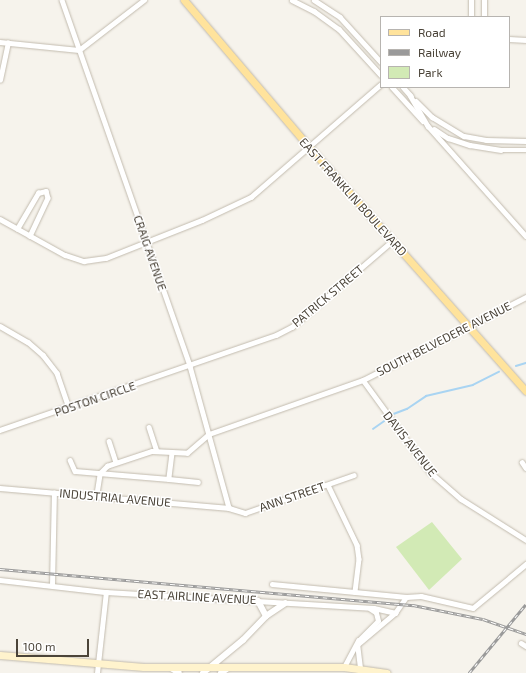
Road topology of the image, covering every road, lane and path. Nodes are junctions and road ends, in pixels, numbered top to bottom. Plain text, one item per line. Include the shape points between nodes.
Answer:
1 (62, 0) edge
2 (144, 0) edge
3 (184, 0) edge
4 (292, 0) edge
5 (314, 0) edge
6 (471, 0) edge
7 (484, 0) edge
8 (471, 16) edge
9 (484, 16) edge
10 (510, 39) edge
11 (526, 40) edge
12 (0, 42) edge
13 (8, 43) junction
14 (79, 50) junction
15 (380, 61) edge
16 (380, 74) edge
17 (0, 80) edge
18 (380, 85) edge
19 (393, 88) edge
20 (404, 88) edge
21 (410, 95) junction
22 (428, 126) junction
23 (526, 141) edge
24 (310, 148) junction
25 (526, 150) edge
26 (0, 219) edge
27 (17, 229) junction
28 (30, 236) junction
29 (526, 236) edge
30 (392, 241) junction
31 (146, 243) junction
32 (526, 297) edge
33 (0, 326) edge
34 (468, 326) junction
35 (190, 366) junction
36 (363, 380) junction
37 (526, 391) edge
38 (70, 407) junction
39 (149, 427) dead end
40 (0, 430) edge
41 (209, 434) junction
42 (109, 441) dead end
43 (157, 451) junction
44 (172, 453) junction
45 (70, 460) dead end
46 (116, 462) junction
47 (522, 462) dead end
48 (526, 468) edge
49 (100, 473) junction
50 (354, 475) dead end
51 (169, 479) junction
52 (198, 482) dead end
53 (328, 485) junction
54 (0, 488) edge
55 (54, 493) junction
56 (96, 497) junction
57 (229, 508) junction
58 (526, 540) edge
59 (526, 564) edge
60 (0, 580) edge
61 (272, 584) dead end
62 (52, 585) junction
63 (106, 592) junction
64 (355, 592) junction
65 (406, 597) junction
66 (258, 601) junction
67 (285, 603) junction
68 (368, 608) junction
69 (395, 613) junction
70 (266, 616) junction
71 (357, 644) junction
72 (521, 644) dead end
73 (526, 646) edge
74 (0, 655) edge
75 (98, 664) junction
76 (344, 667) junction
77 (171, 668) junction
78 (228, 668) junction
79 (360, 668) junction
80 (206, 672) edge
81 (97, 673) edge
82 (179, 673) edge
83 (221, 673) edge
84 (387, 673) edge

1 - 14 street, CRAIG AVENUE
2 - 14 street
3 - 24 main road, EAST FRANKLIN BOULEVARD
4 - 16 street via 339,29
5 - 15 street via 340,17
6 - 8 street
7 - 9 street
10 - 11 street
12 - 13 street
13 - 14 street
13 - 17 street
14 - 31 street, CRAIG AVENUE
18 - 24 street
19 - 22 street
20 - 21 street
21 - 22 street
21 - 23 street via 432,117 456,133 486,140
22 - 25 street via 448,138 470,145 501,150
22 - 29 street
24 - 30 main road, EAST FRANKLIN BOULEVARD
24 - 31 street via 247,200
26 - 27 street
27 - 28 street
27 - 28 street via 38,193 46,191 48,198
28 - 31 street via 65,255 84,260 101,259
30 - 34 main road, EAST FRANKLIN BOULEVARD
30 - 35 street, PATRICK STREET via 292,327
31 - 35 street, CRAIG AVENUE
32 - 34 street, SOUTH BELVEDERE AVENUE
33 - 38 street via 28,342 43,355 57,373
34 - 36 street, SOUTH BELVEDERE AVENUE
34 - 37 main road, EAST FRANKLIN BOULEVARD
35 - 38 street, POSTON CIRCLE
35 - 41 street, CRAIG AVENUE
36 - 41 street, SOUTH BELVEDERE AVENUE
36 - 58 street, DAVIS AVENUE via 430,472 461,499
38 - 40 street, POSTON CIRCLE
39 - 43 street
41 - 44 street via 187,453
41 - 57 street, CRAIG AVENUE
42 - 46 street
43 - 44 street
43 - 46 street
44 - 51 street
45 - 49 street via 75,471
46 - 49 street
47 - 48 street
49 - 51 street
49 - 56 street
50 - 53 street, ANN STREET
51 - 52 street
53 - 57 street, ANN STREET via 245,513
53 - 64 street via 357,545 359,559
54 - 55 street, INDUSTRIAL AVENUE
55 - 56 street, INDUSTRIAL AVENUE
55 - 62 street
56 - 57 street, INDUSTRIAL AVENUE
59 - 65 street, EAST AIRLINE AVENUE via 473,608 421,596
60 - 62 street, EAST AIRLINE AVENUE
61 - 64 street, EAST AIRLINE AVENUE
62 - 63 street, EAST AIRLINE AVENUE
63 - 66 street, EAST AIRLINE AVENUE
63 - 75 street
64 - 65 street, EAST AIRLINE AVENUE
65 - 69 street
66 - 67 street, EAST AIRLINE AVENUE
66 - 70 street
67 - 68 street, EAST AIRLINE AVENUE
67 - 70 street
68 - 69 street, EAST AIRLINE AVENUE
68 - 71 street via 376,613 378,621
69 - 71 street
70 - 80 street
71 - 76 street
71 - 79 street
72 - 73 street
74 - 75 main road
75 - 77 main road
75 - 81 street
76 - 78 main road
76 - 79 main road
77 - 80 main road
77 - 82 street
78 - 80 main road
78 - 83 street
79 - 84 main road

